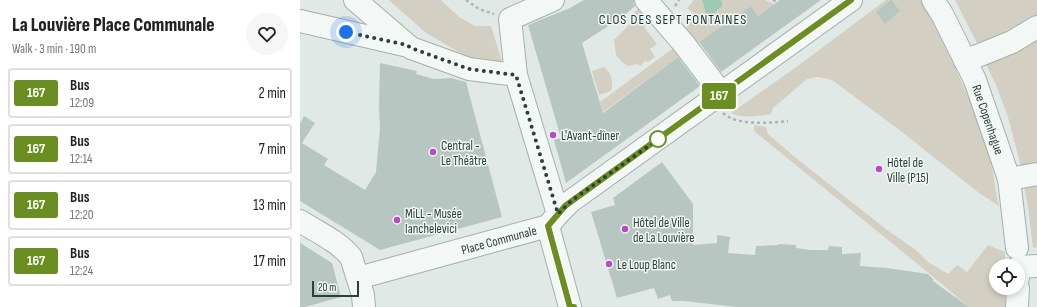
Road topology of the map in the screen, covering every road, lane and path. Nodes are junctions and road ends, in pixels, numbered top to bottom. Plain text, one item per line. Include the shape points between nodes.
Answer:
1 (355, 0) edge
2 (466, 0) edge
3 (554, 0) edge
4 (646, 0) edge
5 (773, 0) edge
6 (851, 0) edge
7 (933, 0) edge
8 (777, 2) dead end
9 (510, 19) junction
10 (300, 21) edge
11 (1037, 27) edge
12 (407, 45) junction
13 (965, 61) junction
14 (516, 75) junction
15 (716, 98) junction
16 (788, 121) dead end
17 (1037, 174) edge
18 (1009, 179) junction
19 (553, 220) junction
20 (300, 221) edge
21 (1017, 248) dead end
22 (1037, 266) edge
23 (1025, 267) edge
24 (356, 272) junction
25 (1018, 295) edge
26 (364, 307) edge
27 (559, 307) edge
28 (570, 307) edge
29 (574, 307) edge
30 (1017, 307) edge

1 - 12 street
2 - 9 path via 479,9
3 - 9 street
4 - 15 street via 684,44
5 - 8 path
6 - 15 street
7 - 13 street, Rue Copenhague
9 - 14 street
10 - 12 street
11 - 13 street via 1012,42
12 - 14 street via 469,69
13 - 18 street, Rue Copenhague via 975,80
14 - 19 street
15 - 16 path via 727,117 743,122
15 - 19 street via 571,201
17 - 18 street
18 - 21 street, Rue Copenhague
19 - 24 street, Place Communale
19 - 28 street, Place Communale
20 - 24 street via 347,252 353,260
22 - 23 street
24 - 26 street
25 - 30 street
27 - 28 street
28 - 29 street

